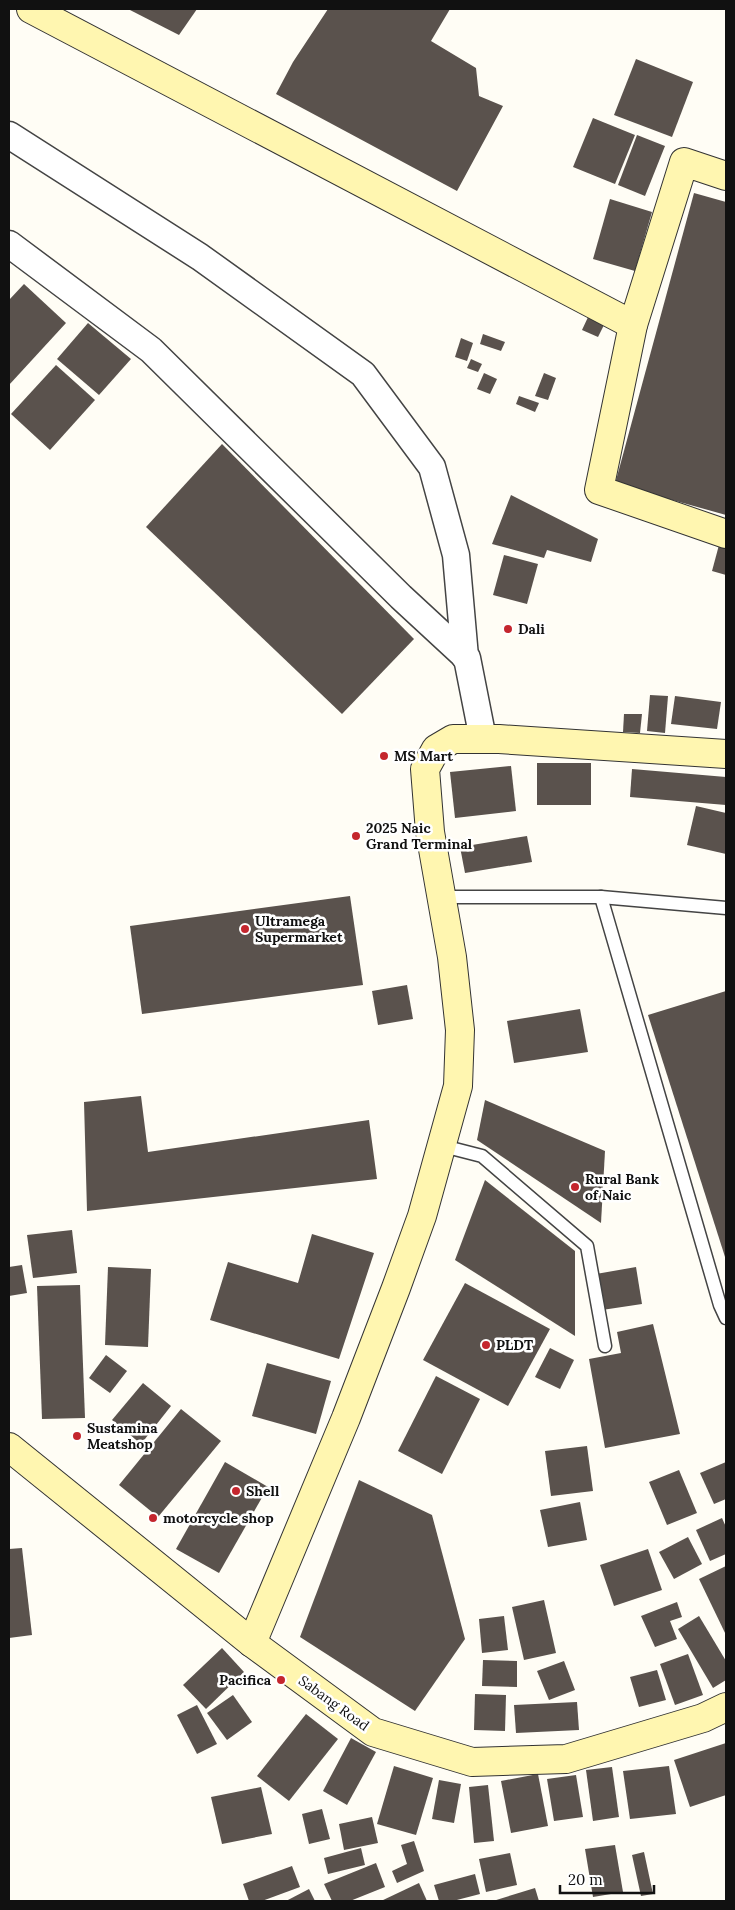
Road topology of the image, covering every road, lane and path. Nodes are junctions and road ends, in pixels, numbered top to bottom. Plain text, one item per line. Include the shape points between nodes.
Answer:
1 (31, 9) edge
2 (9, 135) edge
3 (726, 176) edge
4 (9, 244) edge
5 (633, 325) junction
6 (726, 534) edge
7 (465, 657) junction
8 (483, 740) junction
9 (726, 754) edge
10 (442, 896) junction
11 (601, 897) junction
12 (726, 908) edge
13 (443, 1146) junction
14 (726, 1318) edge
15 (605, 1346) dead end
16 (9, 1447) edge
17 (252, 1643) junction
18 (726, 1707) edge

1 - 5 street
2 - 7 street via 200,257 363,374 432,467 456,555
3 - 5 street via 684,162
4 - 7 street via 151,350 401,598
5 - 6 street via 599,490
7 - 8 street
8 - 9 street
8 - 10 street via 453,739 436,749 425,769 430,832
10 - 11 lane
10 - 13 street via 460,1030 458,1086
11 - 12 lane
11 - 14 lane
13 - 15 lane via 482,1156 587,1246
13 - 17 street via 422,1216 353,1400
16 - 17 street, Sabang Road
17 - 18 street, Sabang Road via 373,1732 472,1762 566,1759 703,1718

